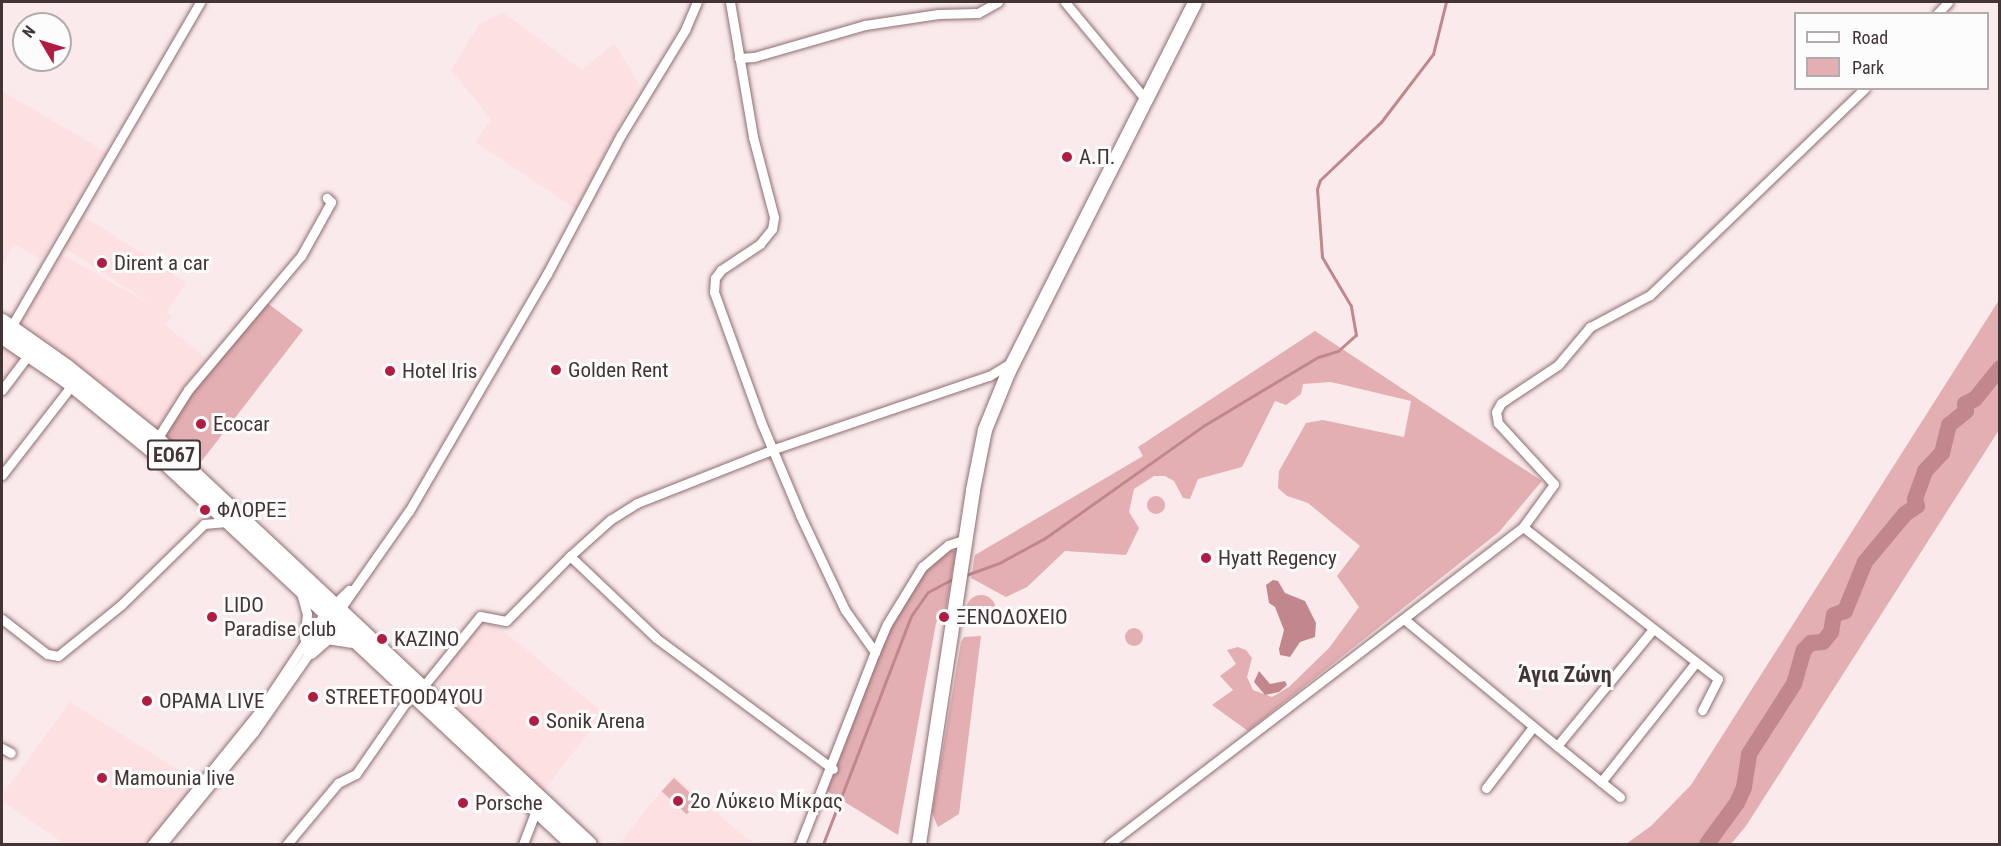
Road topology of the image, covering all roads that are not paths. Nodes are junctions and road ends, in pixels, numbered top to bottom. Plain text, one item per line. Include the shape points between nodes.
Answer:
1 (200, 2) edge
2 (697, 2) edge
3 (730, 2) edge
4 (998, 2) edge
5 (1065, 2) edge
6 (1195, 2) edge
7 (739, 58) junction
8 (1863, 90) edge
9 (1146, 100) junction
10 (327, 198) dead end
11 (5, 328) edge
12 (29, 354) junction
13 (1014, 360) junction
14 (981, 378) junction
15 (72, 385) junction
16 (2, 390) edge
17 (999, 393) junction
18 (157, 439) junction
19 (774, 449) junction
20 (2, 475) edge
21 (229, 522) junction
22 (1523, 527) junction
23 (966, 539) junction
24 (570, 556) junction
25 (299, 588) junction
26 (332, 613) junction
27 (1404, 619) junction
28 (2, 620) edge
29 (1653, 628) junction
30 (352, 640) junction
31 (306, 648) junction
32 (875, 652) junction
33 (1696, 662) junction
34 (416, 692) junction
35 (1702, 710) dead end
36 (1533, 727) junction
37 (1557, 746) junction
38 (832, 769) junction
39 (1601, 782) junction
40 (1486, 788) dead end
41 (1620, 797) dead end
42 (536, 810) junction
43 (152, 844) edge
44 (162, 844) edge
45 (287, 844) edge
46 (523, 844) edge
47 (573, 844) edge
48 (589, 844) edge
49 (800, 844) edge
50 (919, 844) edge
51 (1109, 844) edge

1 - 11 street
2 - 26 street via 685,30 621,135 442,457 393,535
3 - 7 street
4 - 7 street via 978,13 938,14 865,26
5 - 9 street
6 - 9 street
7 - 19 street via 774,224 760,244 721,270 715,278 714,292
8 - 22 street via 1650,295 1590,327 1558,365 1501,403 1496,412 1498,423 1554,484
9 - 13 street
10 - 18 street via 331,202 301,256 188,390
11 - 12 main road, ΕΟ67
11 - 18 main road, ΕΟ67
12 - 15 main road, ΕΟ67
12 - 16 street
13 - 14 street
13 - 17 street
14 - 17 street via 992,383
14 - 19 street
15 - 20 street
15 - 21 main road, ΕΟ67 via 152,450
17 - 23 street via 976,470
18 - 26 main road, ΕΟ67
19 - 24 street via 637,503 610,520
19 - 32 street via 845,610
21 - 25 main road, ΕΟ67
21 - 28 street via 204,524 115,611 58,656 40,650
22 - 27 street
22 - 29 street
23 - 32 street via 948,545 922,567 887,624
23 - 50 street
24 - 34 street via 506,621 480,616
24 - 38 street via 656,638
25 - 26 main road, ΕΟ67
25 - 31 street via 308,614
26 - 30 main road, ΕΟ67
26 - 31 street
26 - 34 main road, ΕΟ67
27 - 36 street
27 - 51 street
29 - 33 street
29 - 37 street
30 - 31 main road via 327,636
30 - 34 main road, ΕΟ67
31 - 43 street
31 - 44 street via 254,732
32 - 38 street
33 - 35 street via 1719,681
33 - 39 street
34 - 42 main road, ΕΟ67
34 - 45 street via 356,774 338,783
34 - 48 main road, ΕΟ67
36 - 37 street
36 - 40 street
37 - 39 street
38 - 49 street
39 - 41 street
42 - 46 street
42 - 47 main road, ΕΟ67

